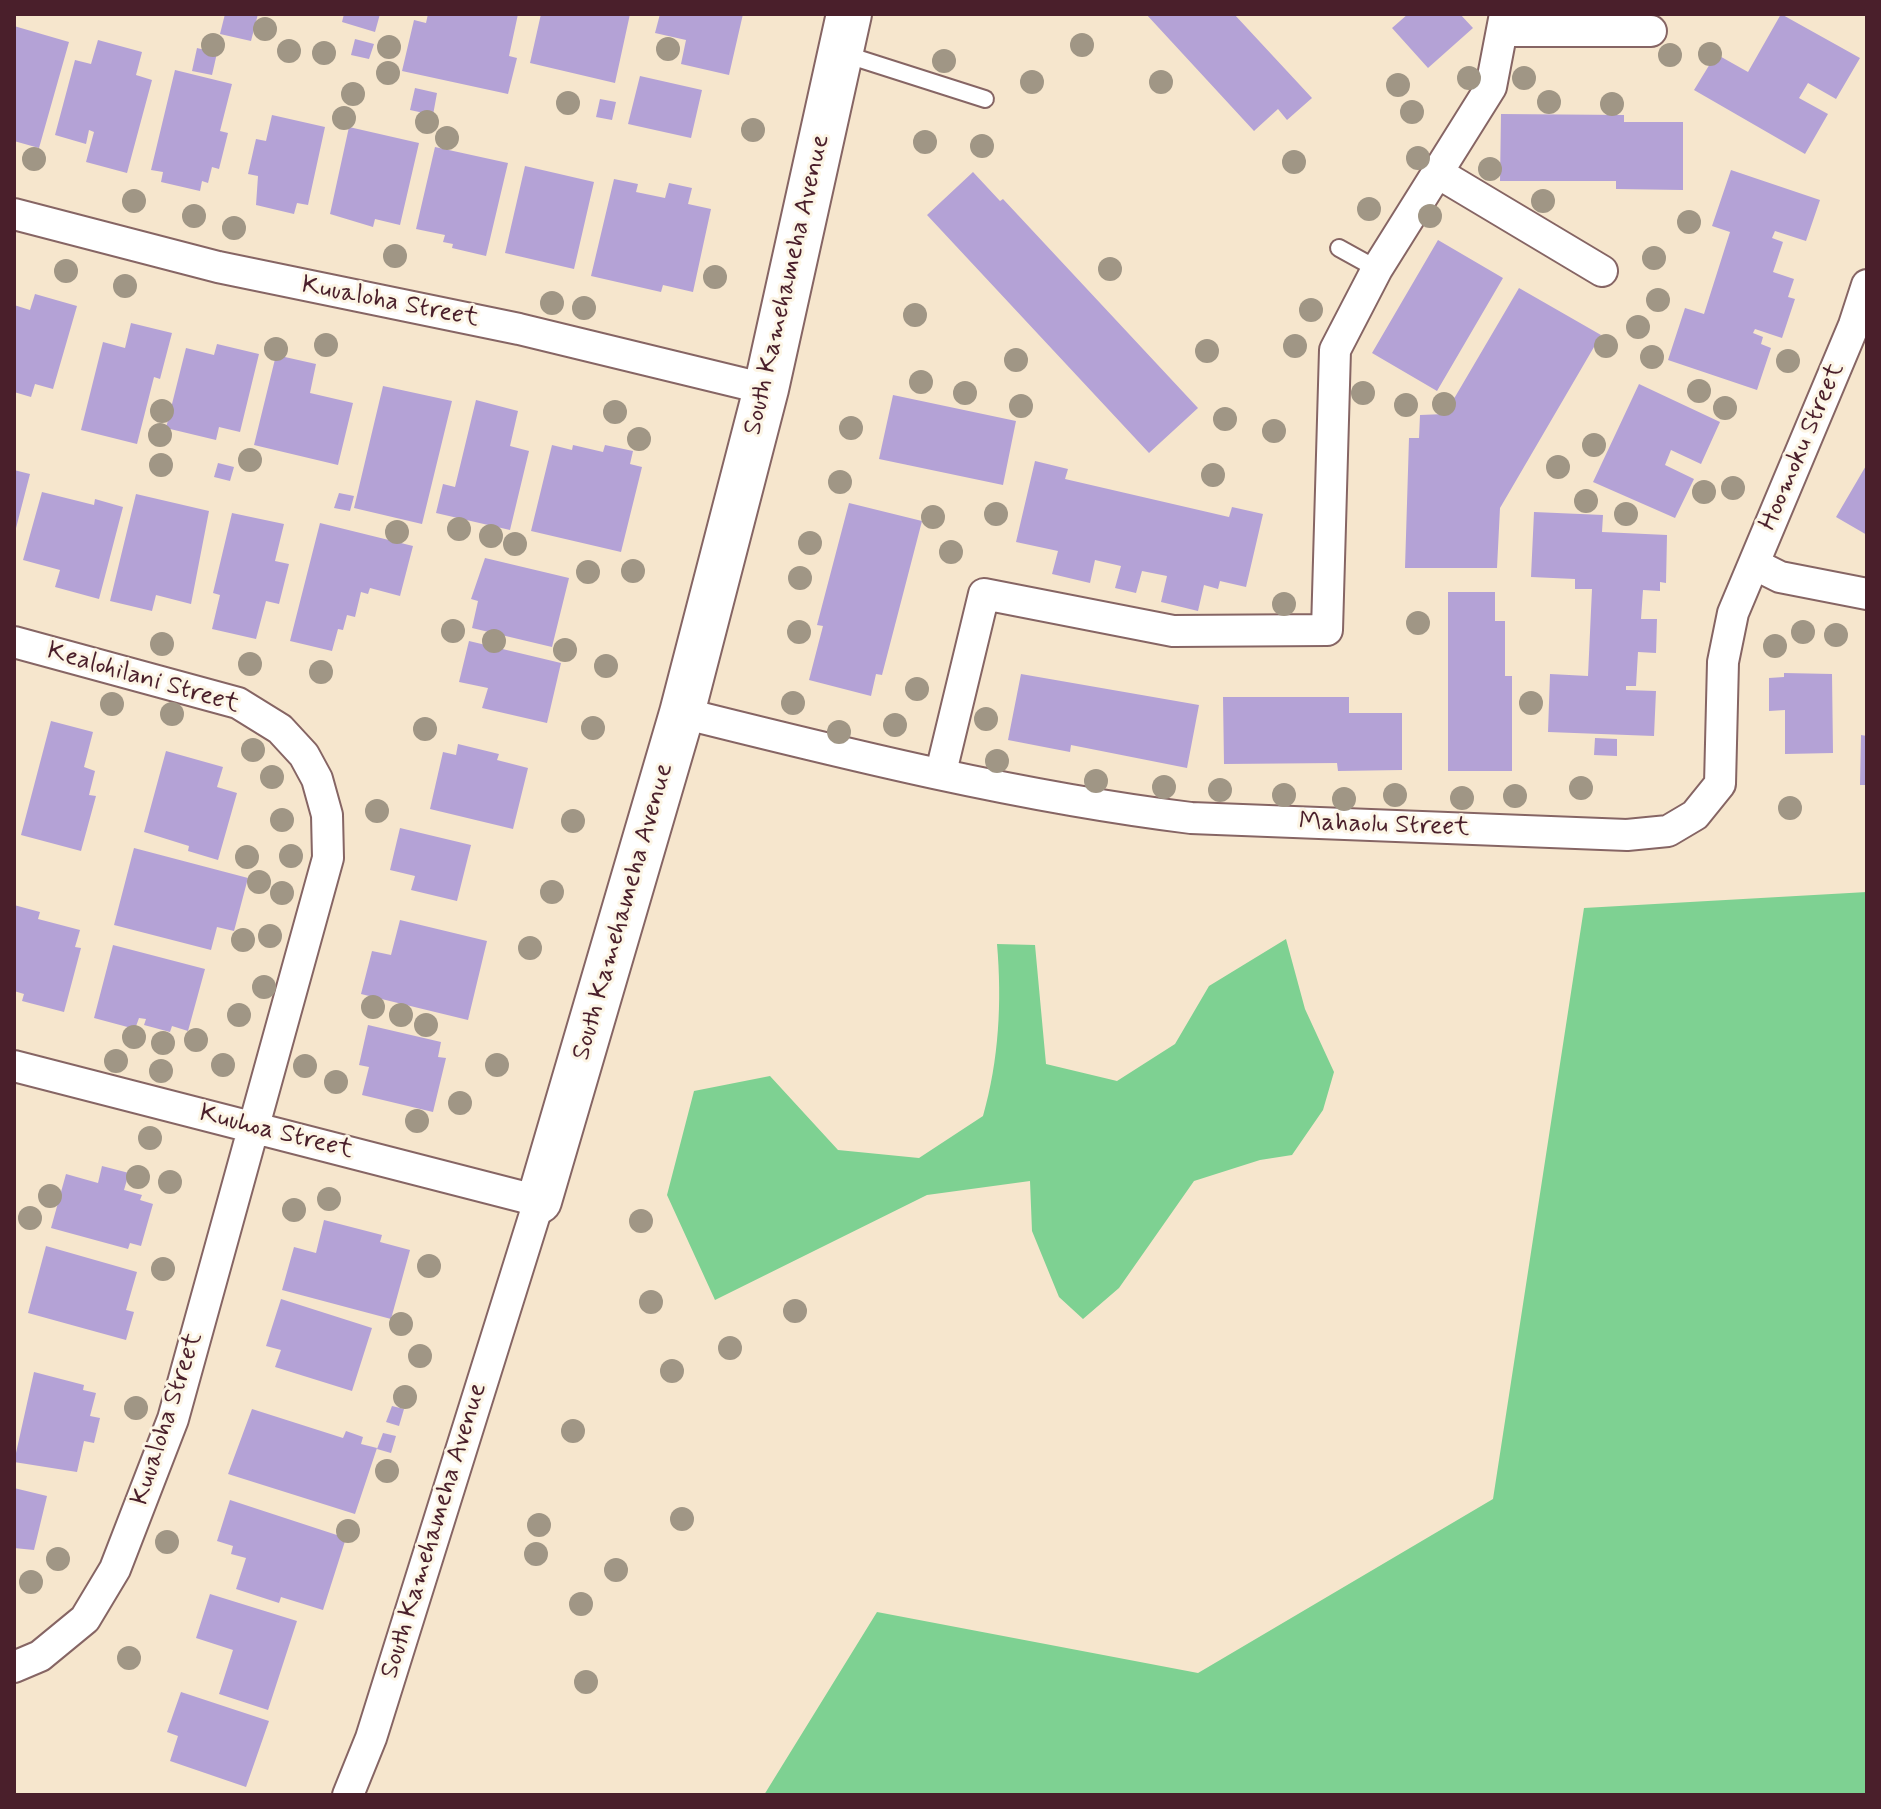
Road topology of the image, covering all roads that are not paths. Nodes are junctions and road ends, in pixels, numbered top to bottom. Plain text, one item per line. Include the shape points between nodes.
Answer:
1 (1504, 22) edge
2 (1651, 31) dead end
3 (844, 33) edge
4 (985, 99) dead end
5 (1438, 173) junction
6 (14, 214) edge
7 (1339, 248) dead end
8 (1377, 269) junction
9 (1602, 271) dead end
10 (1867, 285) edge
11 (766, 389) junction
12 (1754, 564) junction
13 (1867, 594) edge
14 (14, 642) edge
15 (682, 713) junction
16 (304, 755) joint
17 (941, 772) junction
18 (14, 1066) edge
19 (253, 1128) junction
20 (539, 1201) junction
21 (14, 1667) edge
22 (348, 1795) edge

1 - 2 street
1 - 5 street via 1491,87
3 - 4 lane
3 - 11 street, South Kamehameha Avenue
5 - 8 street
5 - 9 street
6 - 11 street, Kuualoha Street via 218,267 519,329
7 - 8 lane
8 - 17 street via 1335,350 1327,630 1173,631 984,594
10 - 12 street, Hoomoku Street
11 - 15 street, South Kamehameha Avenue
12 - 13 street via 1780,577
12 - 17 street, Mahaolu Street via 1733,613 1723,662 1720,784 1695,815 1668,831 1627,835 1191,818
14 - 16 street, Kealohilani Street via 238,703 280,729
15 - 17 street, Mahaolu Street
15 - 20 street, South Kamehameha Avenue
16 - 19 street, Kuualoha Street via 327,815 328,858
18 - 19 street, Kuuhoa Street
19 - 20 street, Kuuhoa Street
19 - 21 street, Kuualoha Street via 173,1419 115,1569 85,1619 40,1656
20 - 22 street, South Kamehameha Avenue via 371,1738

